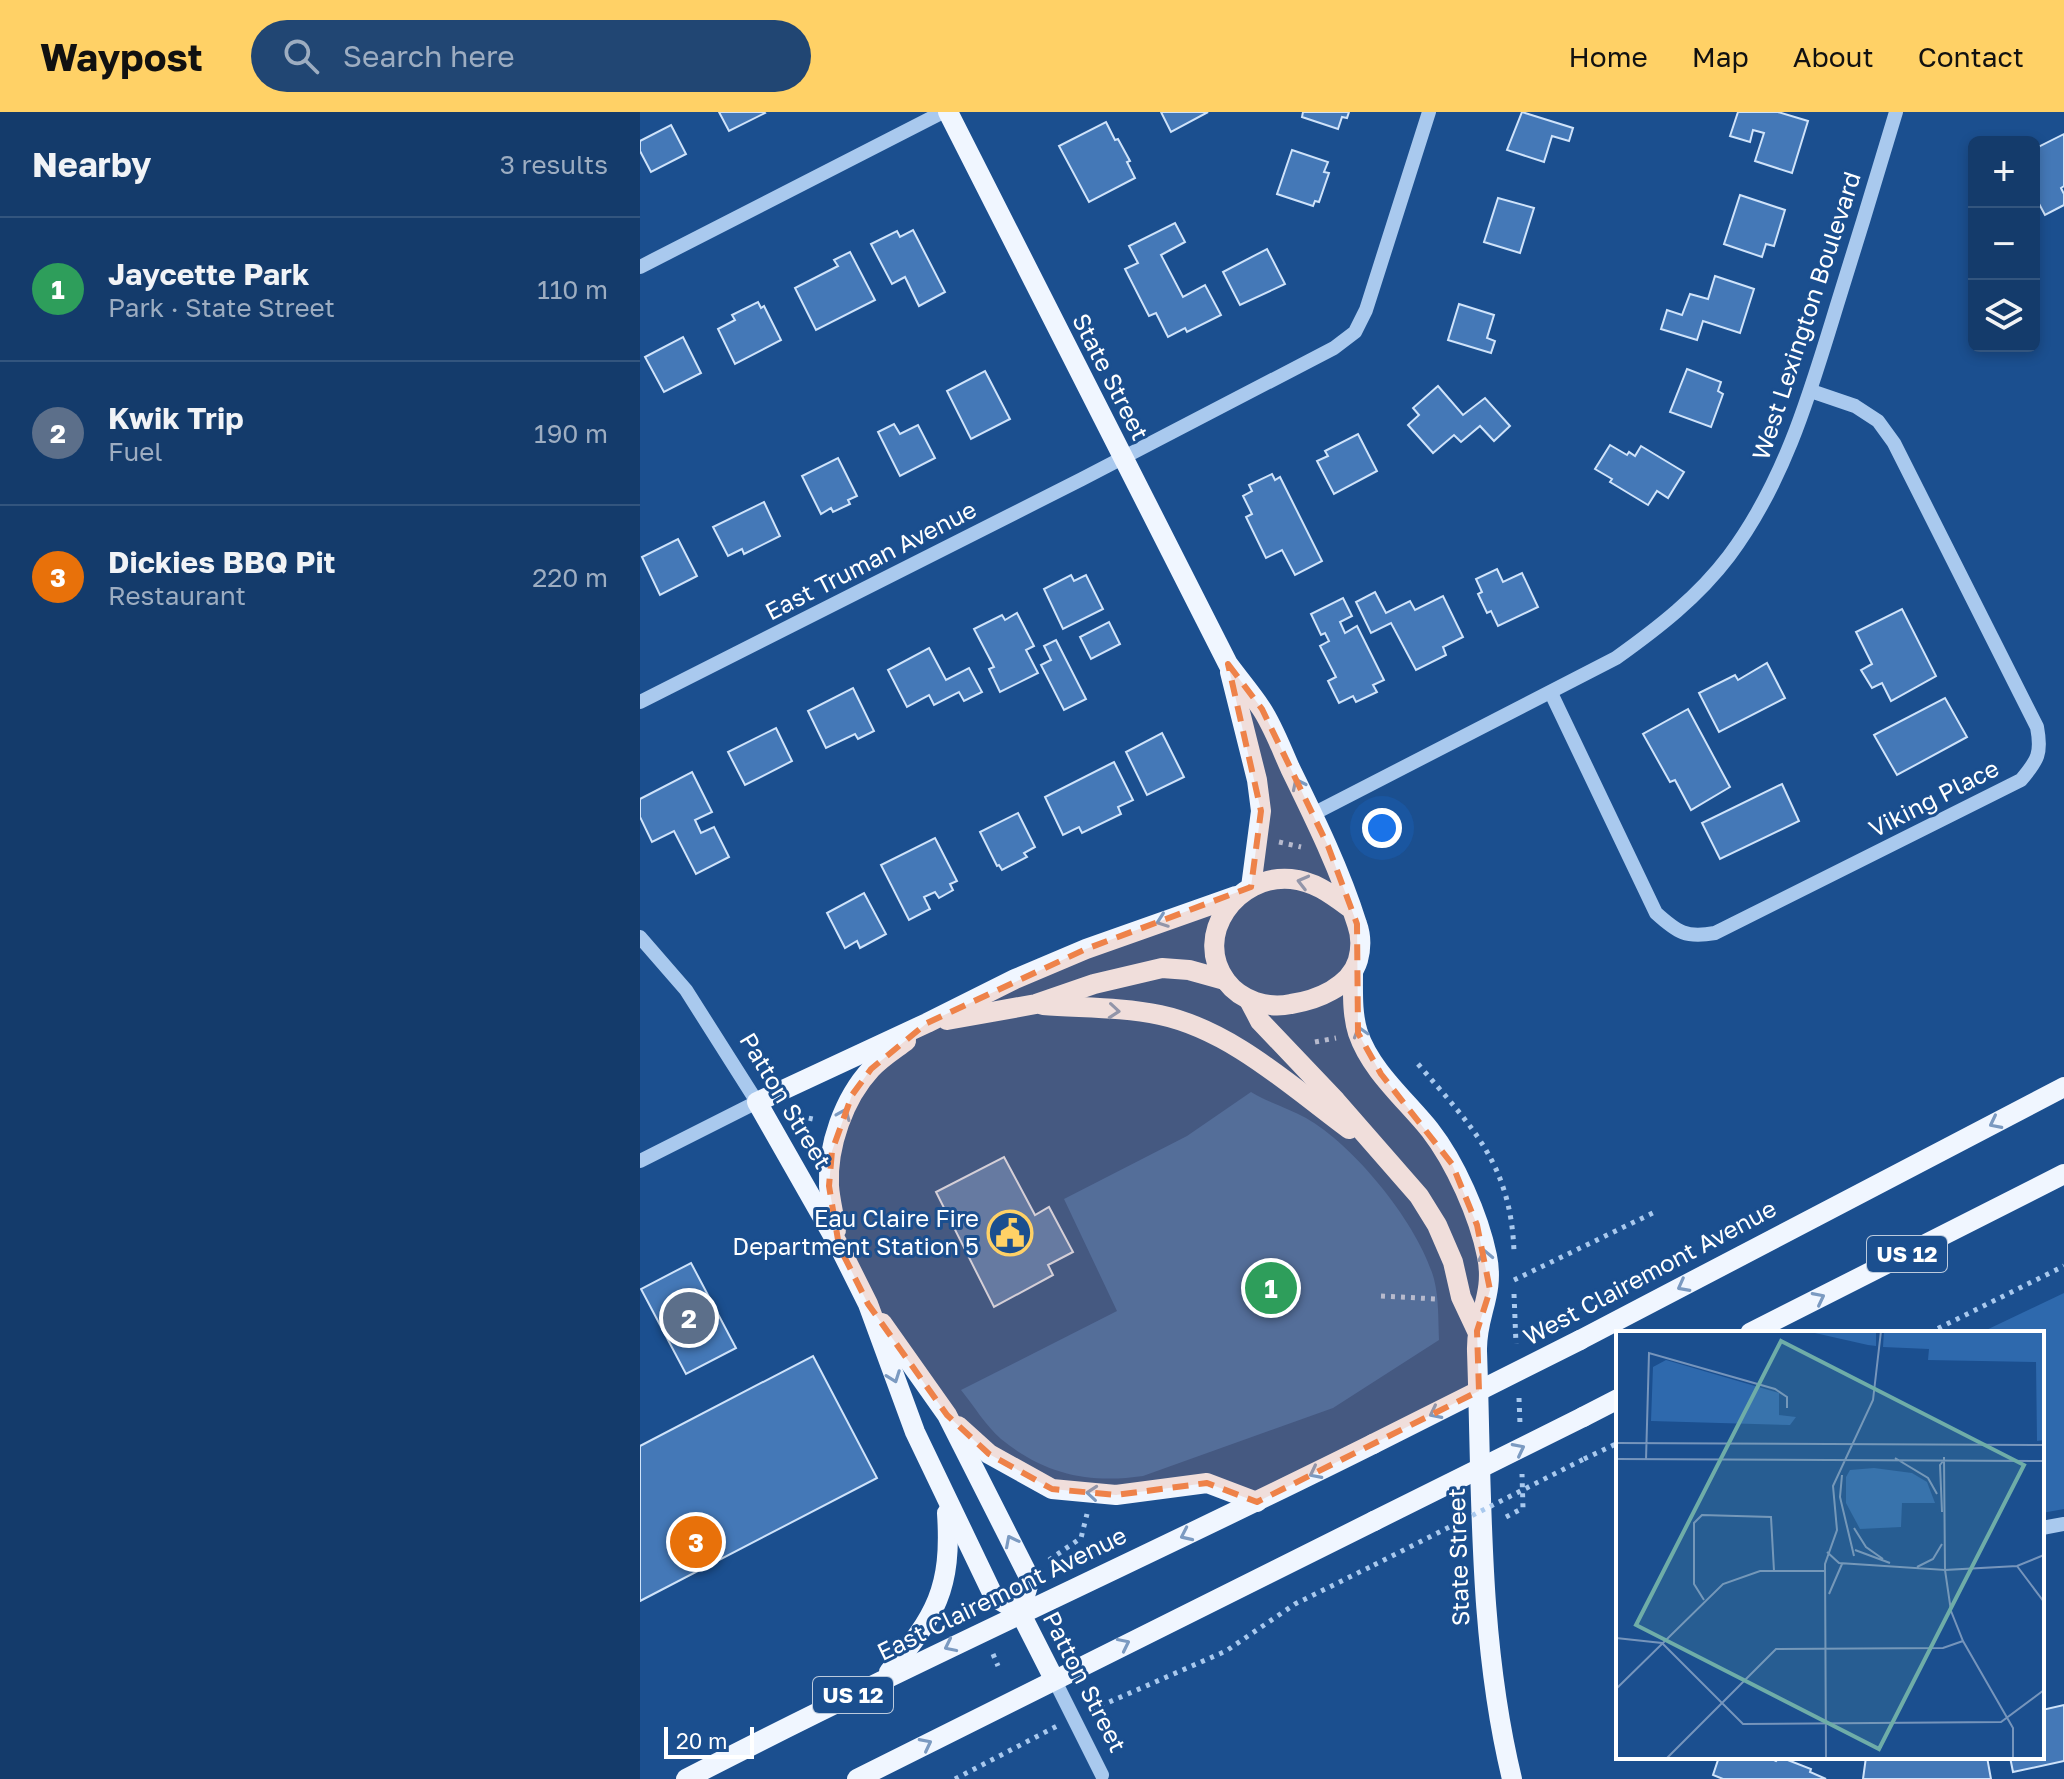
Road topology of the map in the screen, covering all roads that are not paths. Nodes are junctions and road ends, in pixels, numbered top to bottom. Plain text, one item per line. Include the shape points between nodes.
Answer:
1 (945, 112) edge
2 (1429, 112) edge
3 (1896, 112) edge
4 (640, 267) edge
5 (1811, 391) junction
6 (1121, 457) junction
7 (1228, 664) junction
8 (1551, 693) junction
9 (640, 702) edge
10 (1313, 814) junction
11 (1244, 891) junction
12 (1350, 908) junction
13 (640, 937) edge
14 (1353, 973) junction
15 (1225, 980) junction
16 (1249, 1000) junction
17 (1036, 1004) junction
18 (927, 1023) junction
19 (2064, 1087) edge
20 (757, 1102) junction
21 (1375, 1148) junction
22 (640, 1161) edge
23 (2064, 1174) edge
24 (839, 1246) junction
25 (868, 1304) junction
26 (1477, 1331) junction
27 (1754, 1331) edge
28 (1616, 1400) edge
29 (947, 1415) junction
30 (946, 1501) junction
31 (1257, 1502) junction
32 (2064, 1524) edge
33 (2044, 1528) edge
34 (1020, 1612) junction
35 (883, 1679) junction
36 (1054, 1679) junction
37 (1102, 1775) dead end
38 (686, 1779) edge
39 (857, 1779) edge
40 (1512, 1779) edge

1 - 4 street
1 - 6 main road, State Street
2 - 6 street, East Truman Avenue via 1355,332 1334,348
3 - 5 street, West Lexington Boulevard
5 - 8 street, West Lexington Boulevard via 1785,462 1728,557 1657,628 1616,658
5 - 8 street, Viking Place via 1855,406 1878,421 1894,443 2037,727 2040,747 2035,764 2021,780 1715,933 1694,937 1656,913
6 - 7 main road, State Street
6 - 9 street, East Truman Avenue
10 -> 7 main road, State Street via 1262,709
7 - 11 main road, State Street via 1261,811
8 - 10 street, West Lexington Boulevard
10 - 12 main road, State Street
12 -> 11 main road via 1312,883 1288,879
11 - 15 main road via 1223,913 1216,935 1216,956
11 -> 18 main road via 1086,949
12 - 14 main road via 1360,941
13 - 20 street, Patton Street via 686,990
14 - 16 main road via 1334,989 1289,1005
26 -> 14 main road, State Street via 1490,1290 1477,1225 1452,1164 1432,1132 1368,1054 1358,1033
15 - 16 main road
15 - 17 main road via 1162,968
16 - 21 main road, State Street via 1260,1021
17 - 18 main road
17 -> 21 main road via 1178,1020 1231,1044
18 - 20 main road
24 -> 18 main road via 829,1186 839,1125 871,1069
19 -> 31 main road, West Clairemont Avenue / US 12, bridge
20 - 22 street
20 - 24 main road, Patton Street
21 - 26 main road, State Street via 1437,1225
27 -> 23 main road, US 12
24 - 25 main road, Patton Street
25 - 29 main road, Patton Street
25 -> 30 main road, Patton Street
26 - 40 main road, State Street via 1489,1648 1498,1723
36 -> 28 main road, bridge
31 -> 29 main road via 1207,1483 1116,1495 1052,1489 989,1454
34 -> 29 main road, Patton Street via 1030,1579
30 - 34 main road, Patton Street via 994,1597
30 - 35 main road via 946,1579 922,1632
31 -> 34 main road, East Clairemont Avenue / US 12
32 - 33 street
34 -> 35 main road, East Clairemont Avenue / US 12
34 - 36 main road, Patton Street
35 - 38 main road, East Clairemont Avenue / US 12
36 - 37 street, Patton Street
39 -> 36 main road

